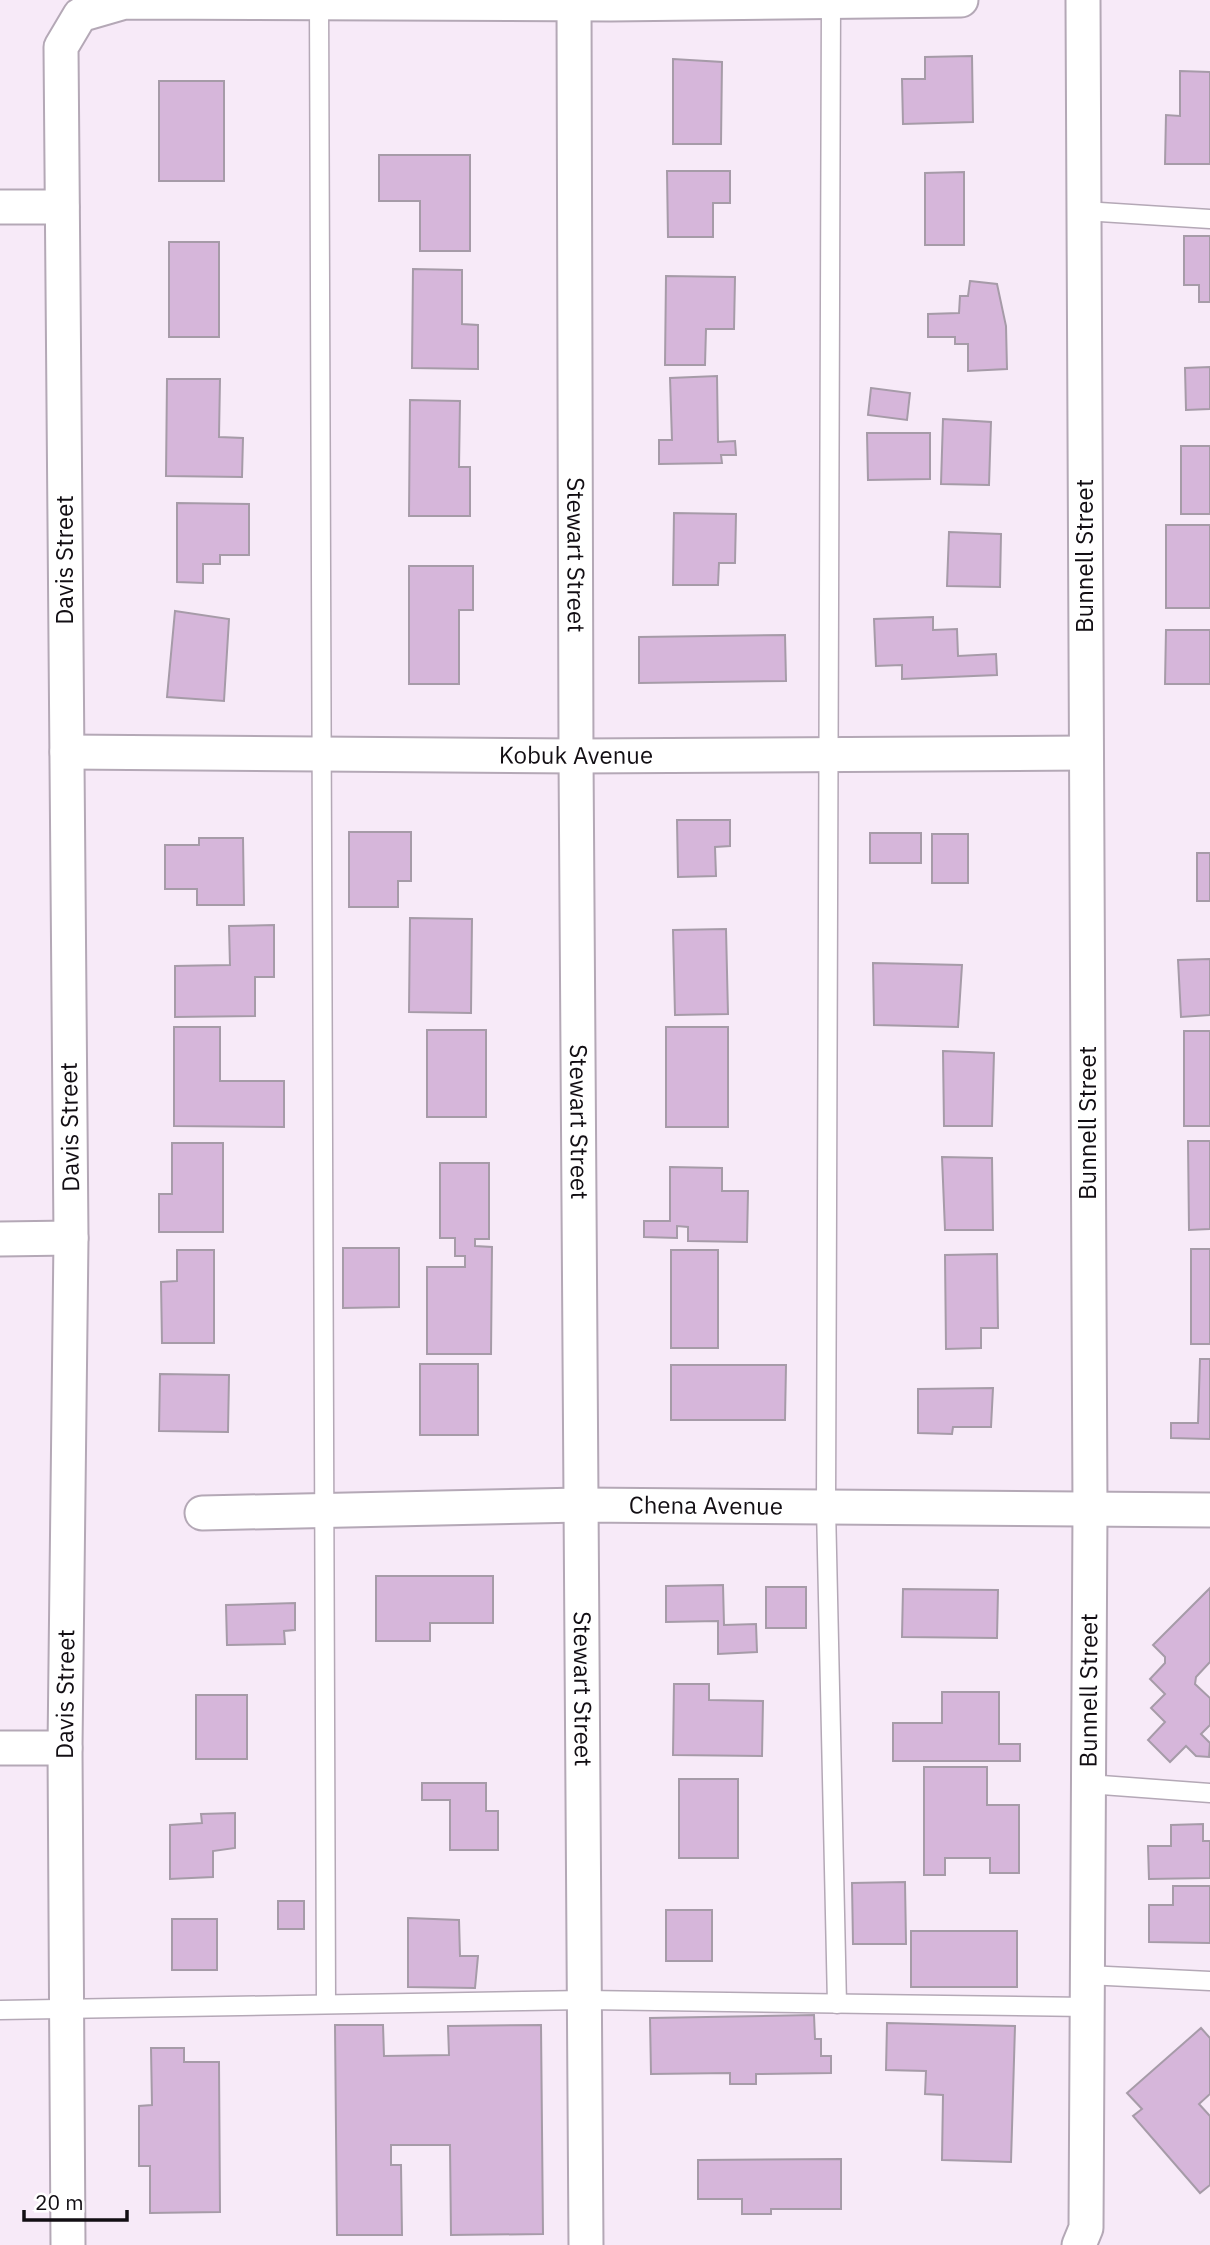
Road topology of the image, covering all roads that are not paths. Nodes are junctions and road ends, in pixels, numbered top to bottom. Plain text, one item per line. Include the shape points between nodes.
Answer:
1 (961, 0) edge
2 (1083, 0) edge
3 (319, 1) edge
4 (831, 1) edge
5 (575, 2) edge
6 (0, 207) edge
7 (62, 207) junction
8 (1084, 211) junction
9 (1210, 219) edge
10 (67, 752) junction
11 (1086, 753) junction
12 (320, 754) junction
13 (828, 755) junction
14 (576, 756) junction
15 (71, 1238) junction
16 (0, 1239) edge
17 (582, 1505) junction
18 (826, 1507) junction
19 (1090, 1510) junction
20 (1210, 1510) edge
21 (323, 1511) junction
22 (202, 1513) dead end
23 (0, 1748) edge
24 (65, 1748) junction
25 (1088, 1784) junction
26 (1210, 1793) edge
27 (1210, 1981) edge
28 (1087, 1991) junction
29 (584, 2000) junction
30 (326, 2003) junction
31 (837, 2004) junction
32 (0, 2010) edge
33 (67, 2010) junction
34 (68, 2245) edge
35 (586, 2245) edge
36 (1079, 2245) edge

1 - 4 street
2 - 8 street, Bunnell Street
3 - 5 street
3 - 7 street, Davis Street via 125,2 80,15 61,47
3 - 12 lane
4 - 5 street
4 - 13 lane
5 - 14 street, Stewart Street
6 - 7 street
7 - 10 street, Davis Street
8 - 9 lane
8 - 11 street, Bunnell Street
10 - 12 street, Kobuk Avenue
10 - 15 street, Davis Street
11 - 13 street, Kobuk Avenue
11 - 19 street, Bunnell Street
12 - 14 street, Kobuk Avenue
12 - 21 lane
13 - 14 street, Kobuk Avenue
13 - 18 lane
14 - 17 street, Stewart Street
15 - 16 street
15 - 24 street, Davis Street
17 - 18 street, Chena Avenue
17 - 21 street, Chena Avenue
17 - 29 street, Stewart Street
18 - 19 street, Chena Avenue
18 - 31 lane
19 - 20 street, Chena Avenue
19 - 25 street, Bunnell Street
21 - 22 street, Chena Avenue
21 - 30 lane
23 - 24 street
24 - 33 street, Davis Street
25 - 26 lane
25 - 28 street, Bunnell Street
27 - 28 lane
28 - 31 lane
28 - 36 street, Bunnell Street via 1086,2228
29 - 30 lane
29 - 31 lane
29 - 35 street, Stewart Street
30 - 33 lane
32 - 33 lane
33 - 34 street, Davis Street

